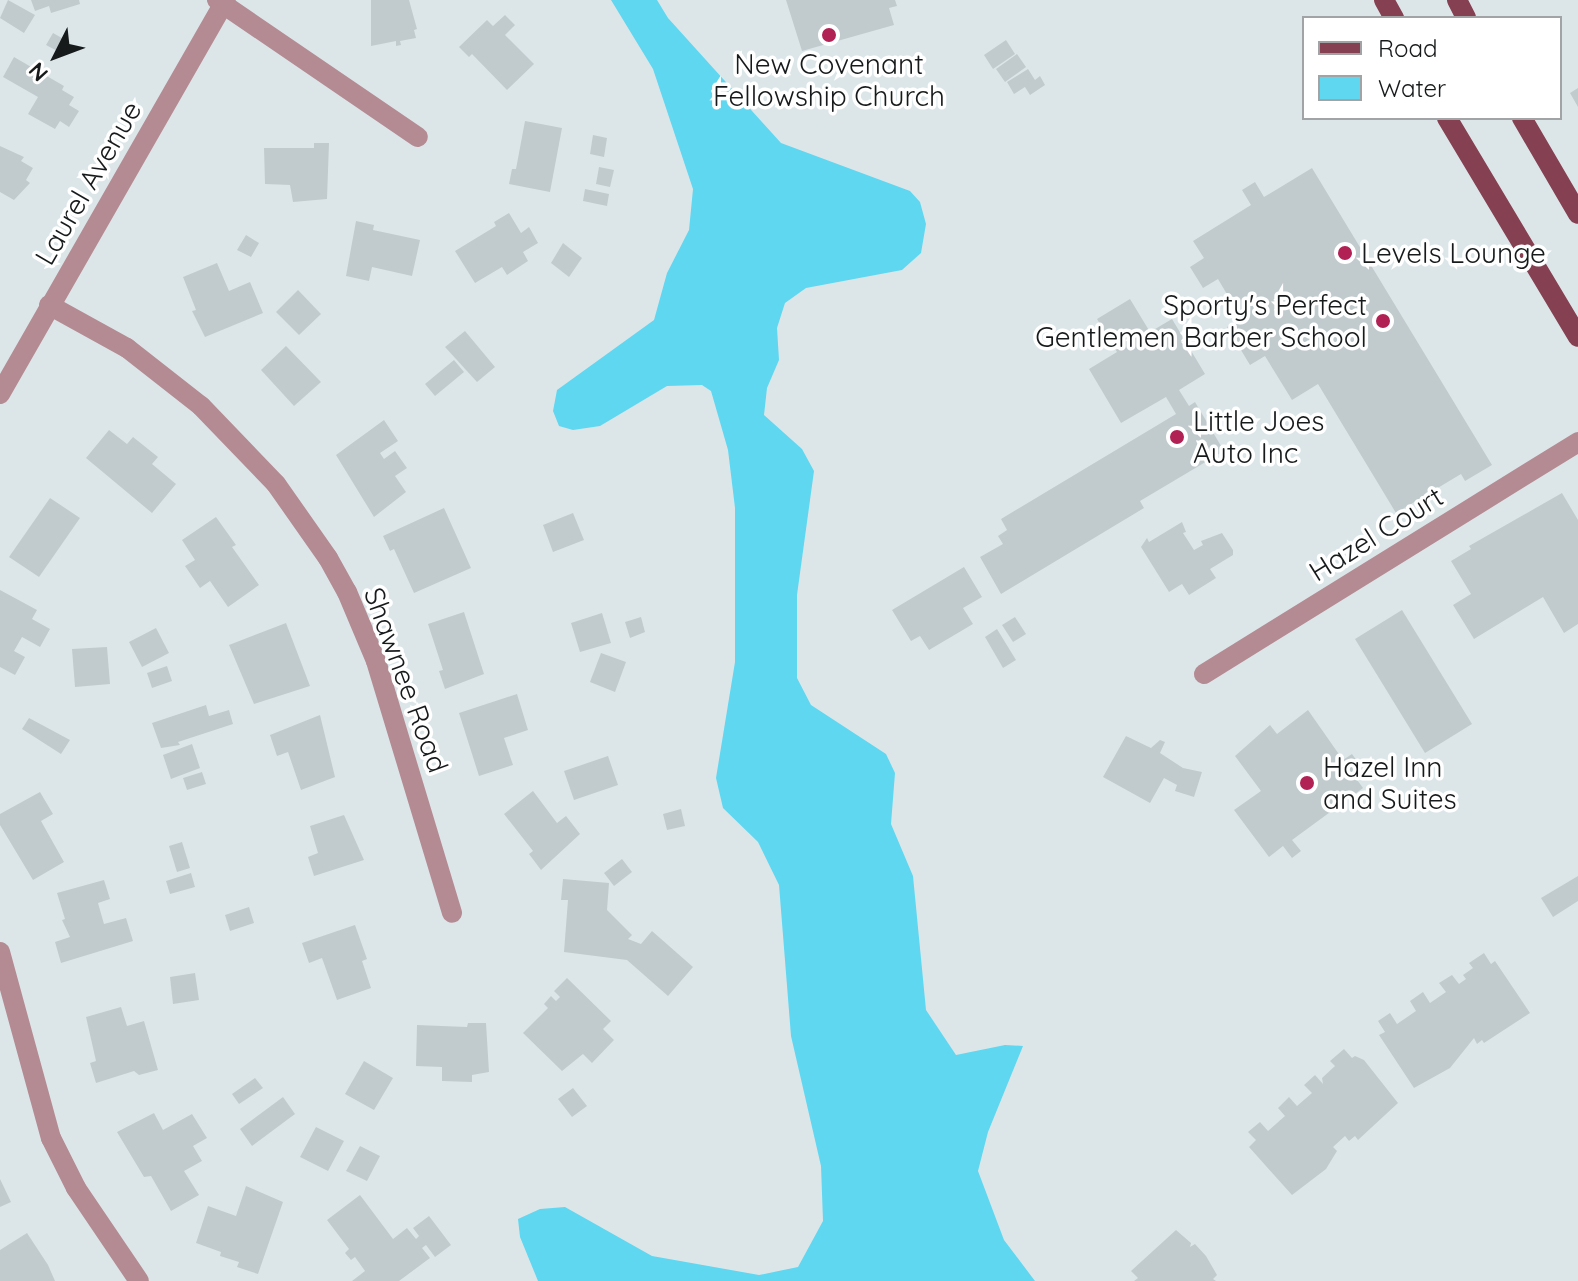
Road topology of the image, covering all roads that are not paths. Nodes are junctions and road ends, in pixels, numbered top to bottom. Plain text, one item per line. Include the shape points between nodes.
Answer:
1 (222, 2) edge
2 (1448, 120) edge
3 (1523, 120) edge
4 (418, 137) dead end
5 (1578, 214) edge
6 (49, 305) junction
7 (1578, 337) edge
8 (0, 394) edge
9 (1578, 442) edge
10 (1204, 674) dead end
11 (452, 913) dead end
12 (0, 952) edge
13 (139, 1281) edge

1 - 4 street
1 - 6 street, Laurel Avenue
2 - 7 main road
3 - 5 main road
6 - 8 street, Laurel Avenue
6 - 11 street, Shawnee Road via 127,348 201,406 276,484 328,558 376,661
9 - 10 street, Hazel Court
12 - 13 street via 51,1138 76,1188

